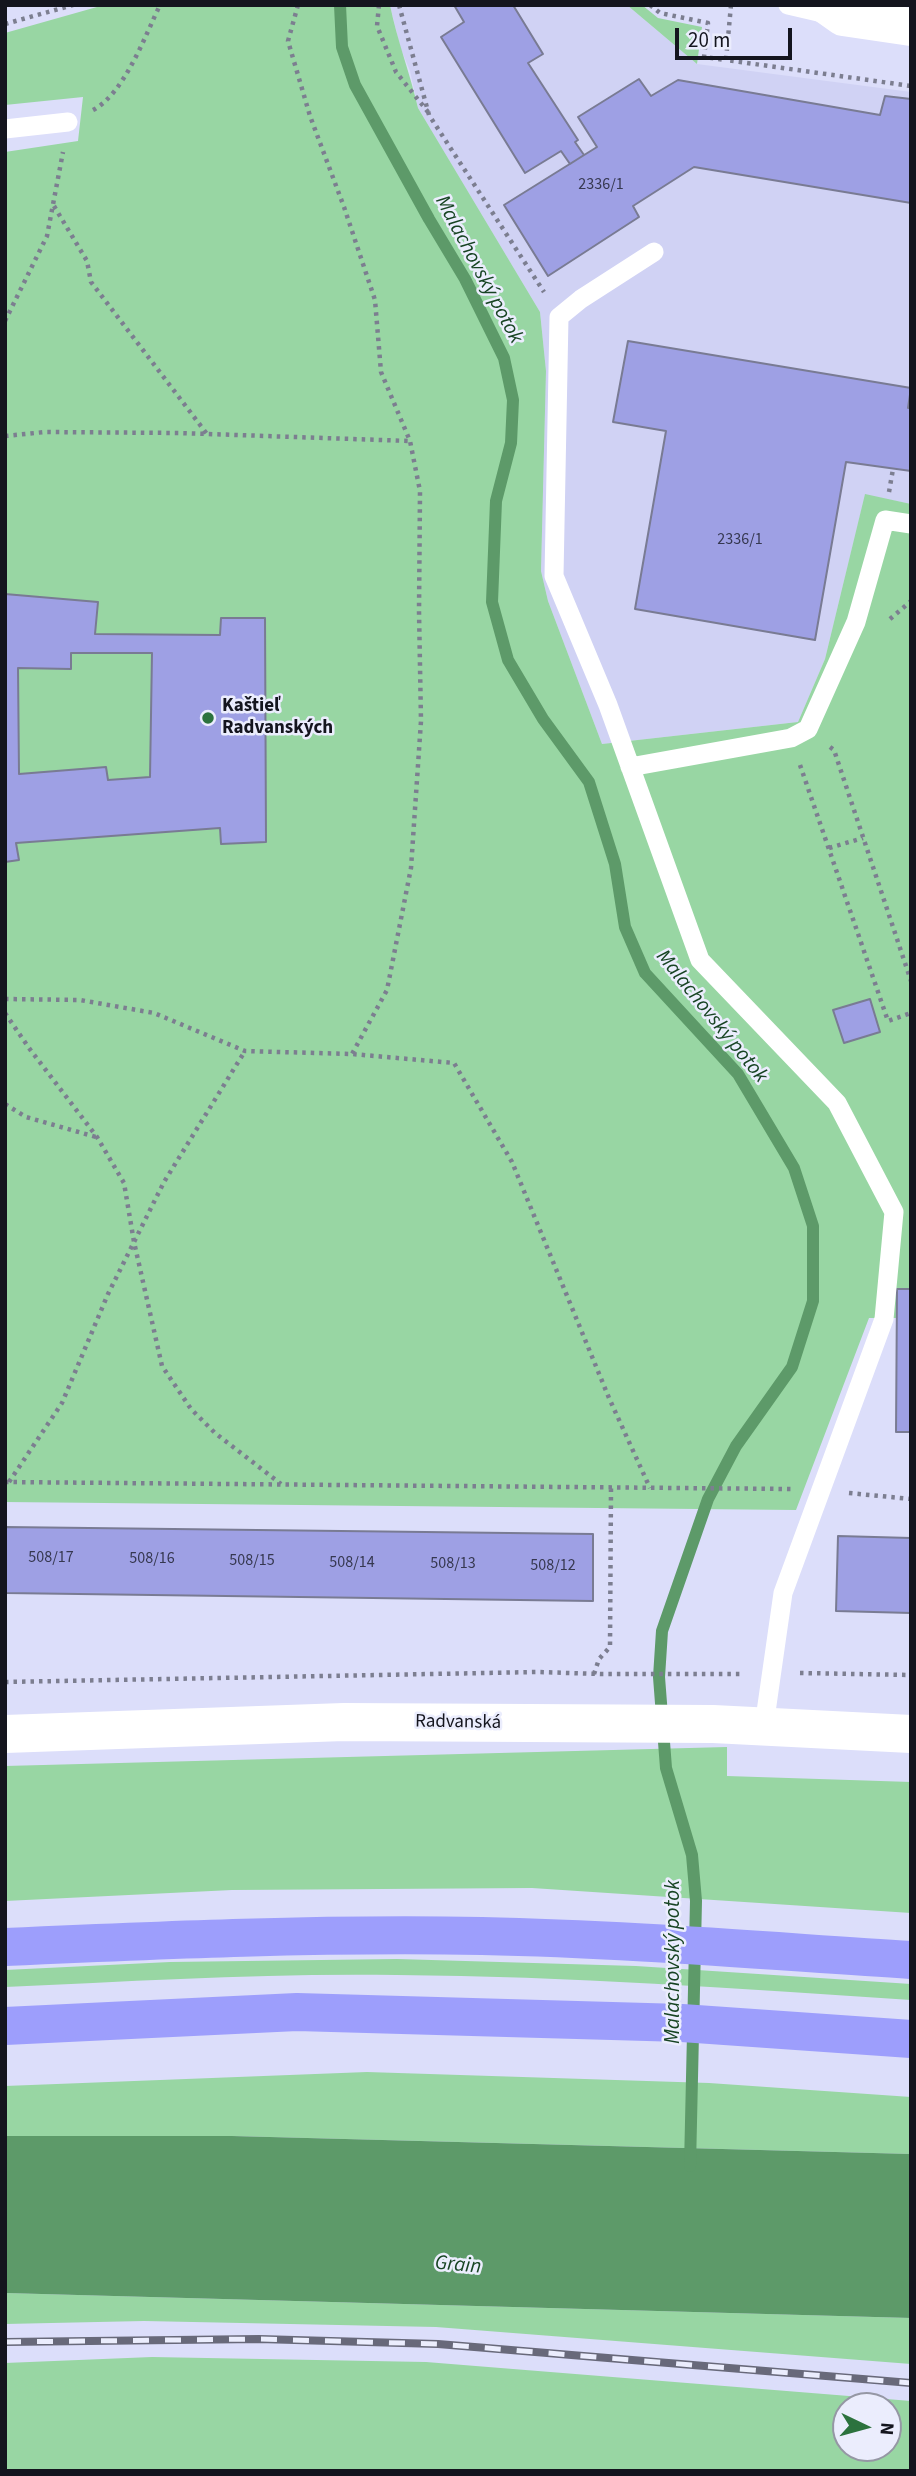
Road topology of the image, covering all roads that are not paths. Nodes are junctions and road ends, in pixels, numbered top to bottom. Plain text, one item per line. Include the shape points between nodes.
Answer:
1 (788, 5) edge
2 (834, 11) edge
3 (911, 27) edge
4 (68, 122) road end
5 (5, 129) edge
6 (654, 252) dead end
7 (911, 524) edge
8 (631, 768) junction
9 (764, 1726) junction
10 (5, 1734) edge
11 (911, 1734) edge
12 (5, 1947) edge
13 (911, 1960) edge
14 (5, 2026) edge
15 (911, 2039) edge

1 - 2 lane
2 - 3 street
4 - 5 lane
6 - 8 lane via 559,317 554,576
7 - 8 lane via 885,520 856,622 808,729 791,738
8 - 9 lane via 701,960 837,1103 894,1212 884,1319 783,1593
9 - 10 street, Radvanská via 344,1722
9 - 11 street, Radvanská
12 - 13 highway via 303,1936 484,1936
14 - 15 highway via 297,2012 695,2024

